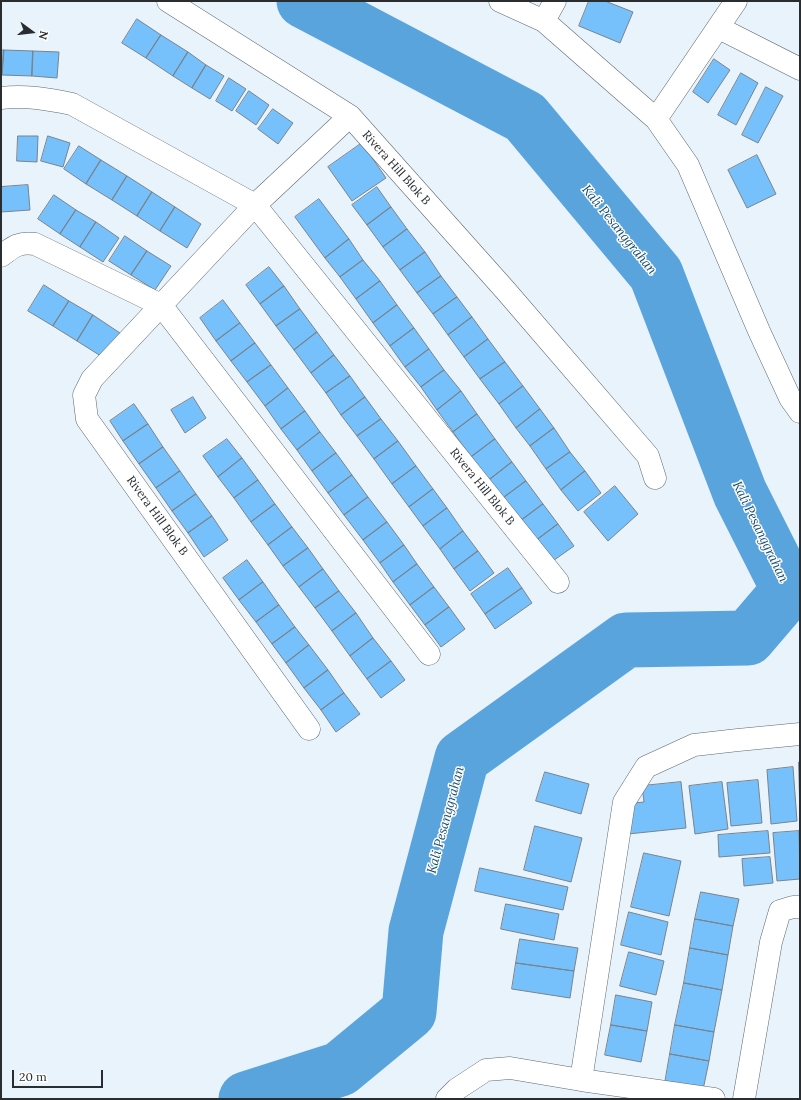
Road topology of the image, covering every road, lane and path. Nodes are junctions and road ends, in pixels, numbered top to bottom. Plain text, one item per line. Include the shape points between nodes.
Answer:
1 (168, 1) edge
2 (500, 1) edge
3 (555, 1) edge
4 (736, 1) edge
5 (544, 21) junction
6 (719, 28) junction
7 (800, 69) edge
8 (1, 98) edge
9 (350, 116) junction
10 (656, 119) junction
11 (255, 205) junction
12 (1, 256) edge
13 (161, 305) junction
14 (797, 400) edge
15 (655, 478) dead end
16 (558, 582) dead end
17 (429, 654) dead end
18 (309, 729) dead end
19 (800, 734) edge
20 (800, 907) edge
21 (581, 1080) junction
22 (447, 1099) edge
23 (714, 1099) edge
24 (744, 1099) edge

1 - 9 street, Rivera Hill Blok B
2 - 5 street
3 - 5 street
4 - 6 street
5 - 10 street
6 - 7 street
6 - 10 street
8 - 11 street, Rivera Hill Blok B via 44,98 72,104
9 - 11 street, Rivera Hill Blok B
9 - 15 street, Rivera Hill Blok B via 648,456
10 - 14 street via 688,165 759,331
11 - 13 street, Rivera Hill Blok B
11 - 16 street, Rivera Hill Blok B
12 - 13 street via 18,244 35,244
13 - 17 street
13 - 18 street, Rivera Hill Blok B via 92,379 84,395 87,419
19 - 21 street via 694,746 646,767 624,802
20 - 24 street via 780,911 771,942
21 - 22 street via 510,1068 486,1070 457,1089
21 - 23 street

